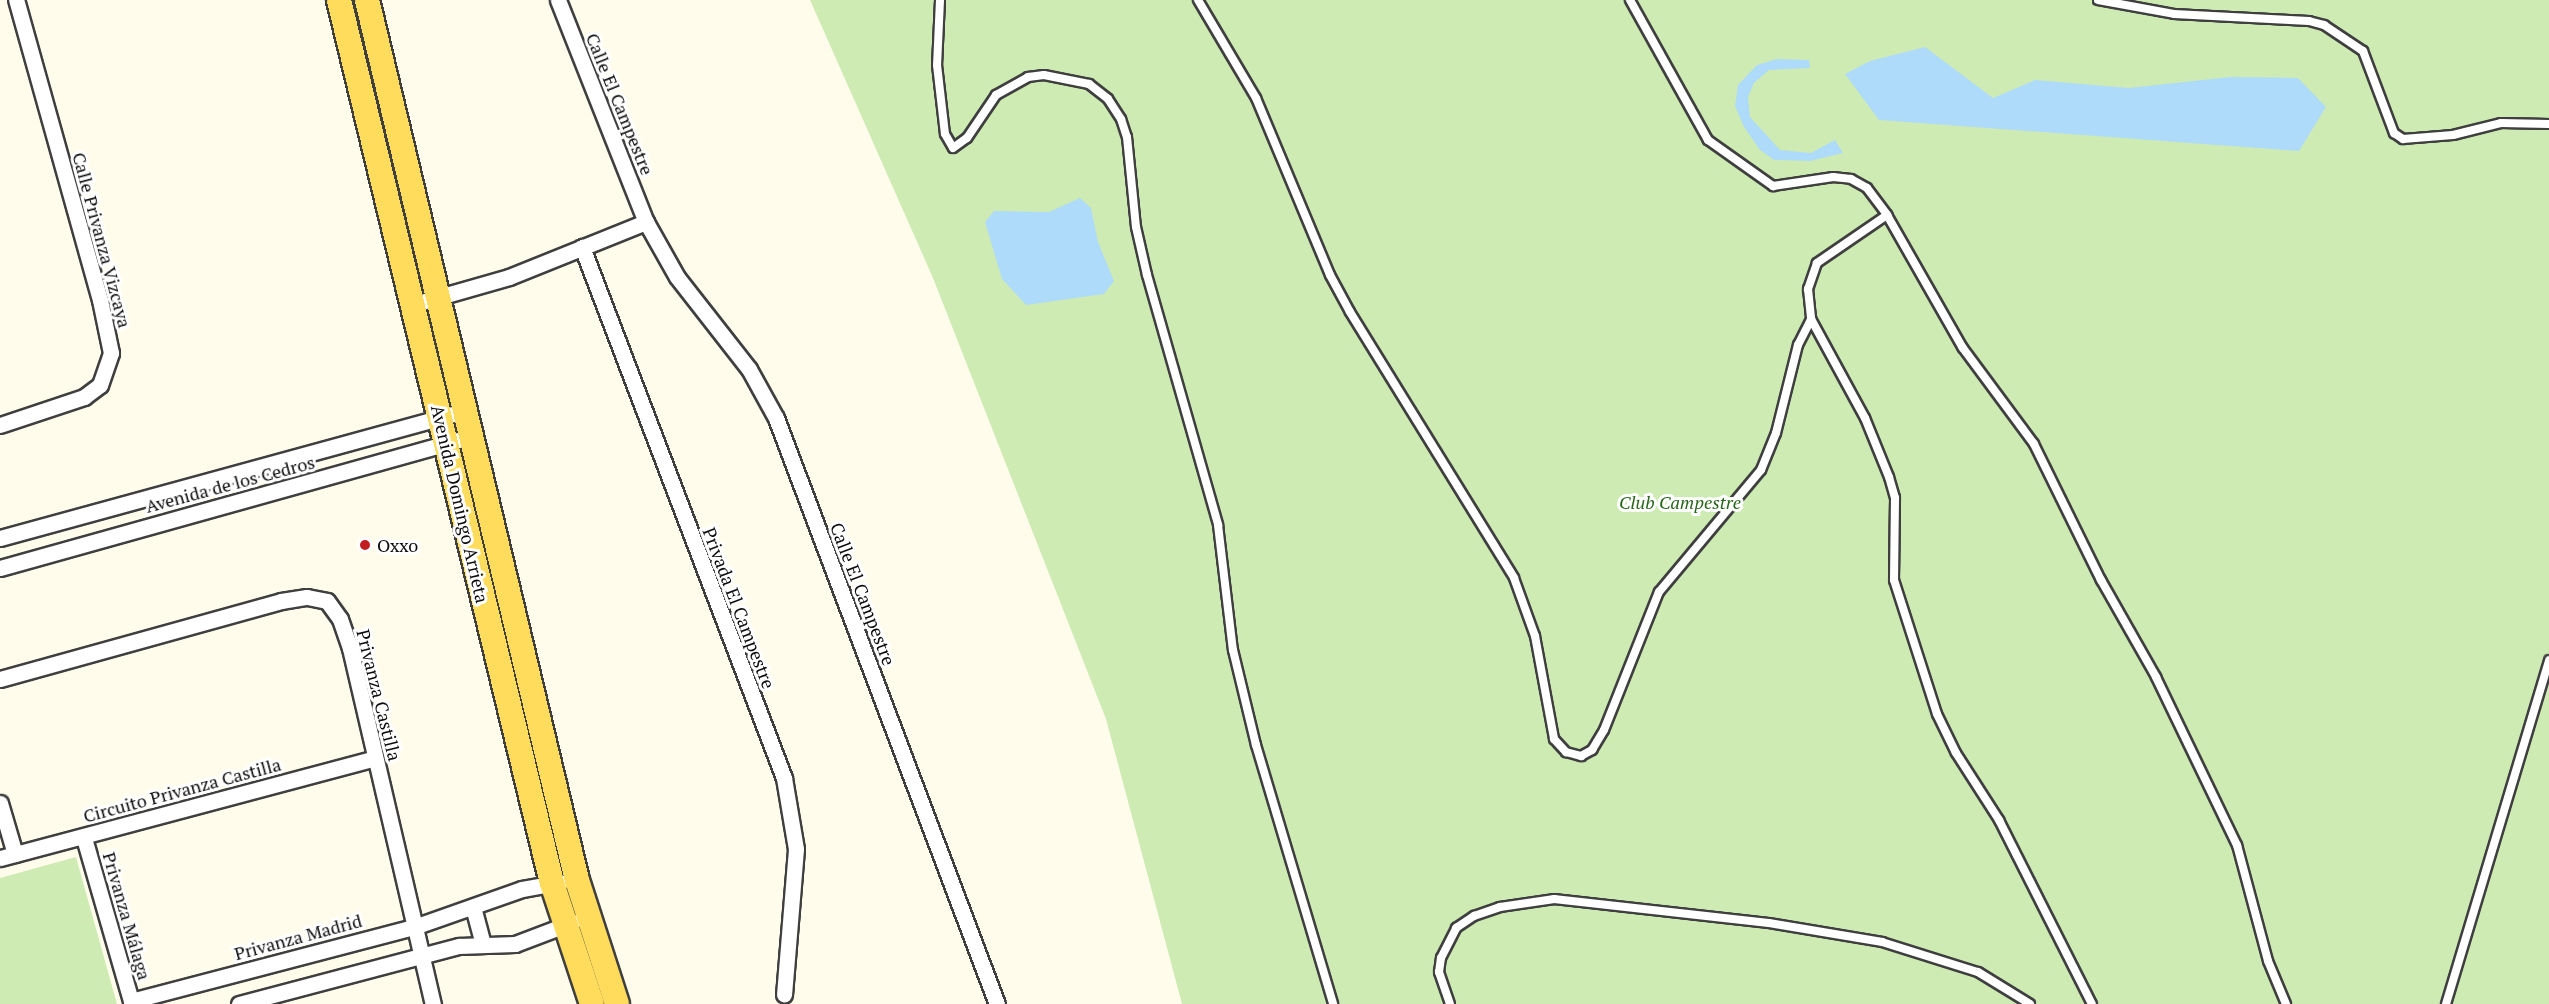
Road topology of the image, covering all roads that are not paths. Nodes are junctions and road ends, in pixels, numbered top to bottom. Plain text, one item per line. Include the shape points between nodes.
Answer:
1 (15, 0) edge
2 (339, 0) edge
3 (367, 0) edge
4 (558, 0) edge
5 (940, 0) edge
6 (1198, 0) edge
7 (1630, 0) edge
8 (2098, 0) edge
9 (2549, 124) edge
10 (1887, 215) junction
11 (646, 222) junction
12 (582, 247) junction
13 (438, 299) junction
14 (411, 305) junction
15 (1811, 319) junction
16 (465, 411) junction
17 (440, 418) junction
18 (0, 425) edge
19 (470, 437) junction
20 (446, 445) junction
21 (0, 538) edge
22 (0, 568) edge
23 (2549, 660) edge
24 (0, 679) edge
25 (375, 758) junction
26 (0, 803) edge
27 (84, 838) junction
28 (7, 856) edge
29 (577, 880) junction
30 (552, 884) junction
31 (473, 907) junction
32 (587, 917) junction
33 (563, 926) junction
34 (414, 927) junction
35 (483, 945) junction
36 (421, 955) junction
37 (784, 995) dead end
38 (132, 1003) edge
39 (239, 1004) edge
40 (434, 1004) edge
41 (592, 1004) edge
42 (617, 1004) edge
43 (998, 1004) edge
44 (1333, 1004) edge
45 (1450, 1004) edge
46 (2030, 1004) edge
47 (2092, 1004) edge
48 (2286, 1004) edge
49 (2446, 1004) edge

1 - 18 street, Calle Privanza Vizcaya via 100,300 111,353 100,385 84,397
2 - 14 main road, Avenida Domingo Arrieta
3 - 13 main road, Avenida Domingo Arrieta
4 - 11 street, Calle El Campestre
5 - 44 lane via 937,65 945,134 953,148 967,138 996,95 1028,77 1044,75 1089,84 1108,99 1121,119 1147,276 1218,525 1233,650 1256,745
6 - 15 lane via 1256,98 1330,275 1350,312 1514,578 1535,636 1554,739 1566,752 1581,756 1592,750 1604,730 1659,592 1761,470 1776,433 1798,345
7 - 10 lane via 1708,140 1773,186 1833,177 1851,179 1867,189
8 - 9 lane via 2174,14 2324,25 2363,51 2394,133 2403,139 2453,135 2501,123
10 - 15 lane via 1817,262 1808,289
10 - 48 lane via 1963,348 2034,444 2101,580 2156,677 2235,838 2268,961
11 - 12 street
11 - 43 street, Calle El Campestre via 677,277 749,369 776,418
12 - 13 street via 509,277
12 - 37 street, Privada El Campestre via 784,778 796,849
13 - 14 street
13 - 16 main road, Avenida Domingo Arrieta
14 - 17 main road, Avenida Domingo Arrieta
15 - 47 lane via 1865,418 1889,477 1895,498 1894,580 1923,659 1937,714 1956,753 1999,820
16 - 17 street, Avenida de los Cedros
16 - 19 main road, Avenida Domingo Arrieta
17 - 20 main road, Avenida Domingo Arrieta
17 - 21 street, Avenida de los Cedros
19 - 20 street, Avenida de los Cedros
19 - 29 main road, Avenida Domingo Arrieta
20 - 22 street, Avenida de los Cedros
20 - 30 main road, Avenida Domingo Arrieta
23 - 49 lane
24 - 25 street, Privanza Castilla via 281,601 307,597 327,601 340,619 350,648
25 - 27 street, Circuito Privanza Castilla
25 - 34 street, Privanza Castilla
26 - 28 street
27 - 28 street, Circuito Privanza Castilla
27 - 38 street, Privanza Málaga
29 - 30 street, Privanza Madrid
29 - 32 main road, Avenida Domingo Arrieta
30 - 31 street, Privanza Madrid via 522,889
30 - 33 main road, Avenida Domingo Arrieta
31 - 34 street, Privanza Madrid
31 - 35 street
32 - 33 street
32 - 42 main road, Avenida Domingo Arrieta
33 - 35 street via 515,944
33 - 41 main road, Avenida Domingo Arrieta
34 - 36 street, Privanza Castilla
34 - 38 street, Privanza Madrid
35 - 36 street
36 - 39 street
36 - 40 street, Privanza Castilla
45 - 46 lane via 1439,972 1441,958 1456,928 1474,916 1500,907 1554,899 1757,922 1882,942 1978,972

